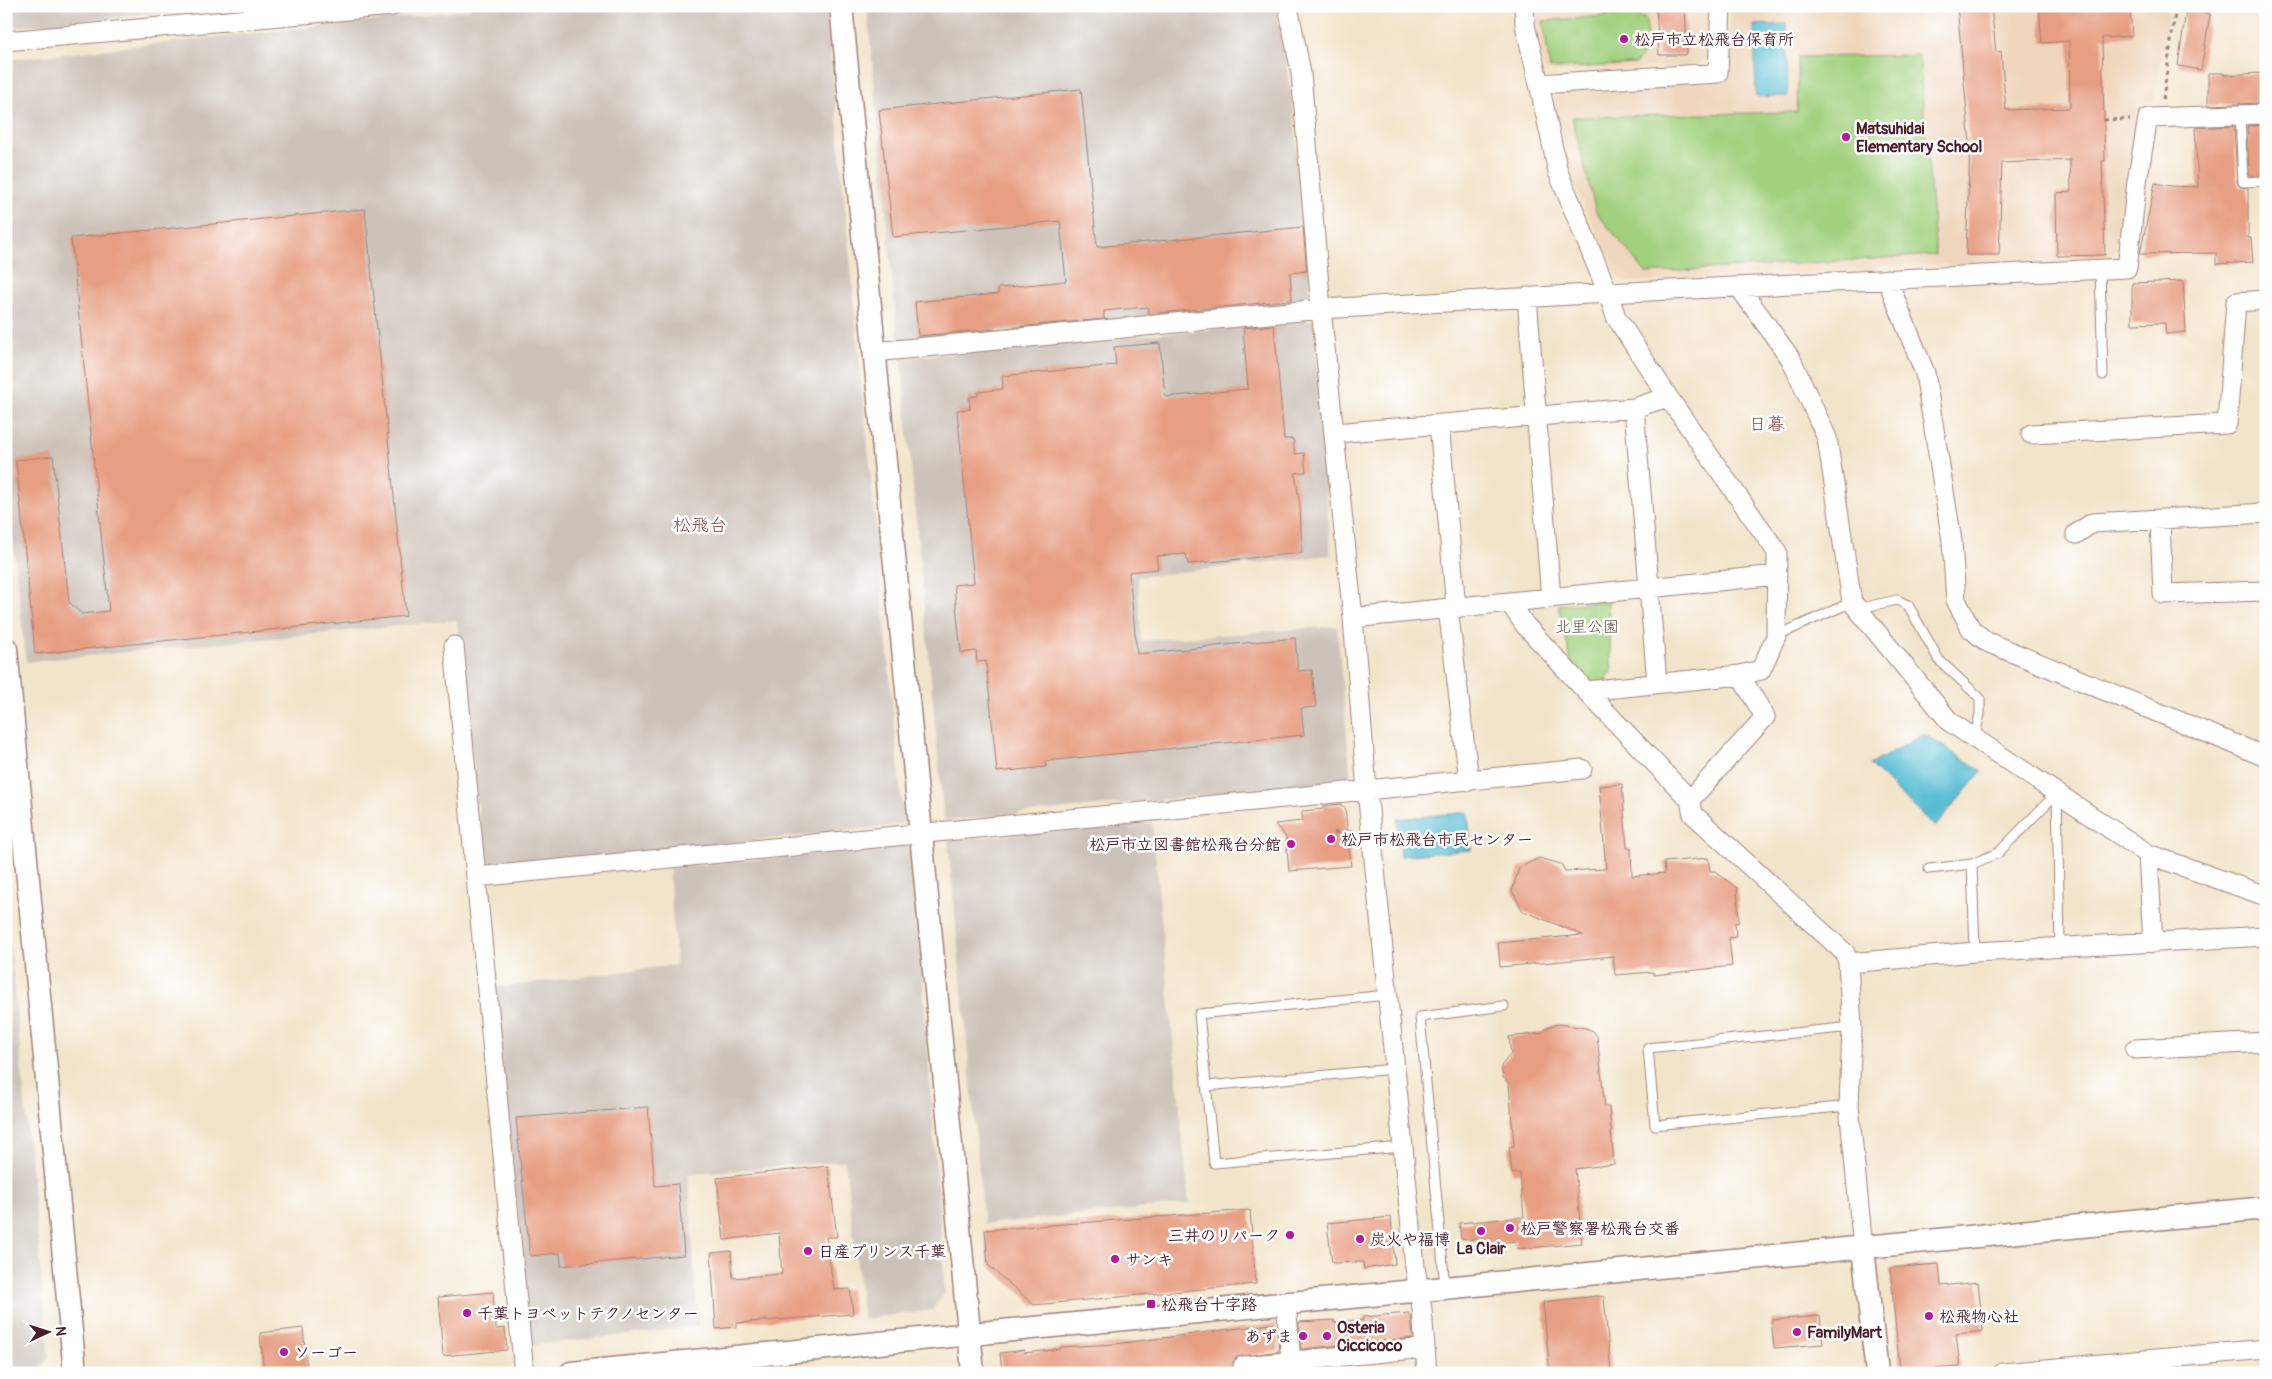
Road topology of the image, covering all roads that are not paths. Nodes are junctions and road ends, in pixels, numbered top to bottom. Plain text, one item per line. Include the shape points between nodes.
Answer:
1 (392, 6) edge
2 (841, 6) edge
3 (1288, 6) edge
4 (1524, 6) edge
5 (1720, 6) edge
6 (6, 41) edge
7 (1539, 84) junction
8 (2240, 114) junction
9 (2266, 114) edge
10 (2266, 181) edge
11 (2100, 269) junction
12 (1887, 279) junction
13 (1739, 287) junction
14 (1608, 293) junction
15 (1526, 298) junction
16 (2266, 300) edge
17 (1321, 309) junction
18 (874, 352) junction
19 (2103, 375) dead end
20 (1668, 397) junction
21 (1634, 408) junction
22 (1535, 415) junction
23 (1439, 424) junction
24 (1335, 433) junction
25 (2031, 434) dead end
26 (2266, 513) edge
27 (2160, 520) junction
28 (2076, 534) dead end
29 (1776, 575) junction
30 (1648, 588) junction
31 (2266, 591) edge
32 (1551, 598) junction
33 (1509, 602) junction
34 (1854, 606) junction
35 (1452, 607) junction
36 (1353, 618) junction
37 (1776, 636) junction
38 (454, 646) dead end
39 (6, 649) edge
40 (1740, 674) junction
41 (1657, 684) junction
42 (1586, 691) junction
43 (1974, 740) junction
44 (2266, 757) edge
45 (1582, 769) dead end
46 (1469, 780) junction
47 (1366, 790) junction
48 (2057, 793) junction
49 (1690, 800) junction
50 (921, 834) junction
51 (2148, 854) junction
52 (1972, 864) junction
53 (1929, 869) dead end
54 (476, 877) junction
55 (2266, 896) edge
56 (2266, 936) edge
57 (2152, 943) junction
58 (2060, 948) junction
59 (1975, 952) junction
60 (1848, 963) junction
61 (1387, 995) junction
62 (1504, 1006) dead end
63 (1852, 1027) junction
64 (2266, 1042) edge
65 (2134, 1049) dead end
66 (1394, 1069) junction
67 (1206, 1086) junction
68 (1849, 1106) junction
69 (1403, 1147) junction
70 (2266, 1208) edge
71 (1863, 1248) junction
72 (1445, 1287) junction
73 (1419, 1290) junction
74 (1286, 1303) junction
75 (970, 1333) junction
76 (1425, 1348) junction
77 (2266, 1349) edge
78 (1291, 1361) junction
79 (1243, 1366) dead end
80 (75, 1373) edge
81 (524, 1373) edge
82 (571, 1373) edge
83 (973, 1373) edge
84 (1427, 1373) edge
85 (1877, 1373) edge
86 (2002, 1373) edge

1 - 6 street
2 - 18 street
3 - 17 street via 1301,73
4 - 7 street via 1525,25
5 - 7 street via 1718,73
7 - 14 street via 1558,172
8 - 9 street
8 - 10 lane via 2242,182
8 - 11 street via 2154,118 2137,182 2127,268
11 - 12 street
11 - 19 lane
12 - 13 street
12 - 44 street via 1925,374 1952,541 1956,600 1971,630 1987,642
13 - 14 street
13 - 34 street via 1791,359 1827,438
14 - 15 street
14 - 20 street via 1616,317
15 - 17 street
15 - 22 street
16 - 25 street via 2236,302 2227,424
17 - 18 street
17 - 24 street
18 - 50 street
20 - 21 street
20 - 29 street via 1777,552
21 - 22 street
21 - 30 street
22 - 23 street
22 - 32 street
23 - 24 street
23 - 35 street
24 - 36 street
26 - 27 street
27 - 28 street via 2092,524
27 - 31 street via 2163,594
29 - 30 street
29 - 37 street
30 - 32 street
30 - 41 street
32 - 33 street
33 - 35 street
33 - 42 street via 1525,625
34 - 37 lane
34 - 43 street via 1950,722
34 - 43 lane via 1897,600 1908,605 1939,660 1980,698
35 - 36 street
35 - 46 street
36 - 47 street
37 - 40 street via 1761,670
38 - 54 street
39 - 80 street
40 - 41 street
40 - 49 street via 1765,717
41 - 42 street
42 - 49 street
43 - 48 street
45 - 46 street
46 - 47 street
47 - 50 street
47 - 61 street
48 - 51 street
48 - 52 lane via 1998,854
48 - 58 lane
49 - 60 street via 1693,814 1845,953
50 - 54 street
50 - 75 street
51 - 55 street
51 - 57 street
52 - 53 lane
52 - 59 lane
54 - 81 street
56 - 57 street
57 - 58 street
58 - 59 street
59 - 60 street
60 - 63 street
61 - 66 street
61 - 67 lane via 1199,1014
62 - 72 lane via 1420,1017
63 - 68 street
63 - 68 lane via 1648,1048 1655,1125
64 - 65 street
66 - 67 lane
66 - 69 street
67 - 69 lane via 1214,1163
68 - 71 street
69 - 73 street
70 - 71 street
71 - 72 street
71 - 85 street
72 - 73 street
73 - 74 street
73 - 76 street
74 - 75 street
74 - 78 street
75 - 82 street
75 - 83 street
76 - 78 street
76 - 84 street
77 - 86 street
78 - 79 street

